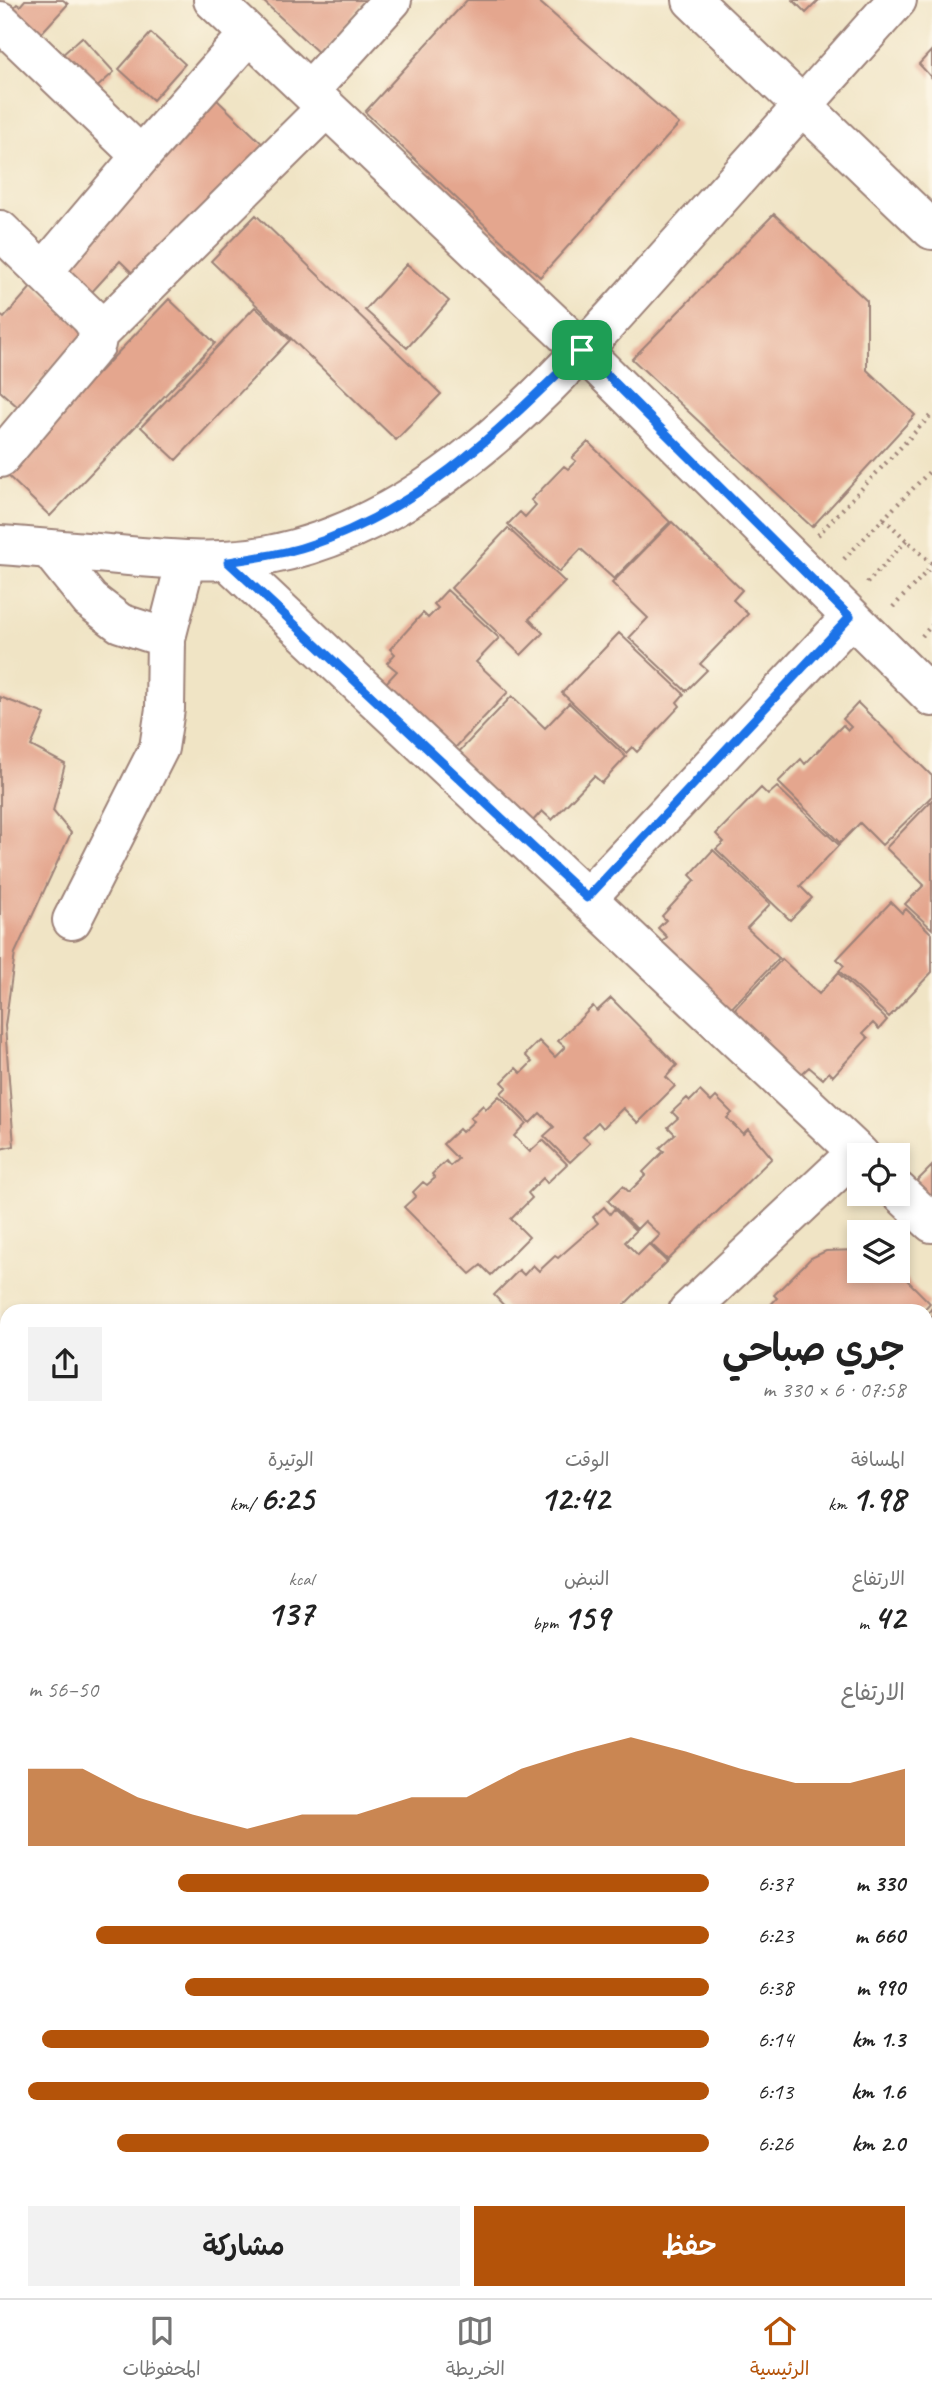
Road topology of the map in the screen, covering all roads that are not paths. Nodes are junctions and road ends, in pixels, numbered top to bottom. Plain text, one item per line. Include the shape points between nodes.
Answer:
1 (213, 0) edge
2 (392, 0) edge
3 (692, 0) edge
4 (897, 0) edge
5 (0, 21) edge
6 (249, 34) junction
7 (318, 99) junction
8 (803, 106) junction
9 (141, 156) junction
10 (0, 230) edge
11 (932, 230) edge
12 (43, 272) junction
13 (98, 334) junction
14 (582, 350) junction
15 (0, 458) edge
16 (0, 545) edge
17 (49, 549) junction
18 (186, 560) junction
19 (228, 562) junction
20 (846, 613) junction
21 (166, 638) junction
22 (932, 697) edge
23 (587, 898) junction
24 (72, 919) dead end
25 (847, 1144) edge
26 (847, 1164) edge
27 (910, 1202) edge
28 (932, 1223) edge
29 (696, 1304) edge

1 - 6 street
2 - 7 street
3 - 8 street
4 - 8 street
5 - 9 street
6 - 7 street
6 - 9 street
7 - 13 street
7 - 14 street
8 - 11 street
8 - 14 street
9 - 12 street
10 - 12 street
12 - 13 street via 89,316
13 - 15 street via 90,353
14 - 19 street via 503,427 405,502 300,548
14 - 20 street
16 - 17 street
17 - 18 street
17 - 21 street via 90,600 120,623
18 - 19 street
18 - 21 street
19 - 23 street
20 - 22 street
20 - 23 street
21 - 24 street via 165,709 159,748
23 - 25 street
26 - 29 street
27 - 28 street

